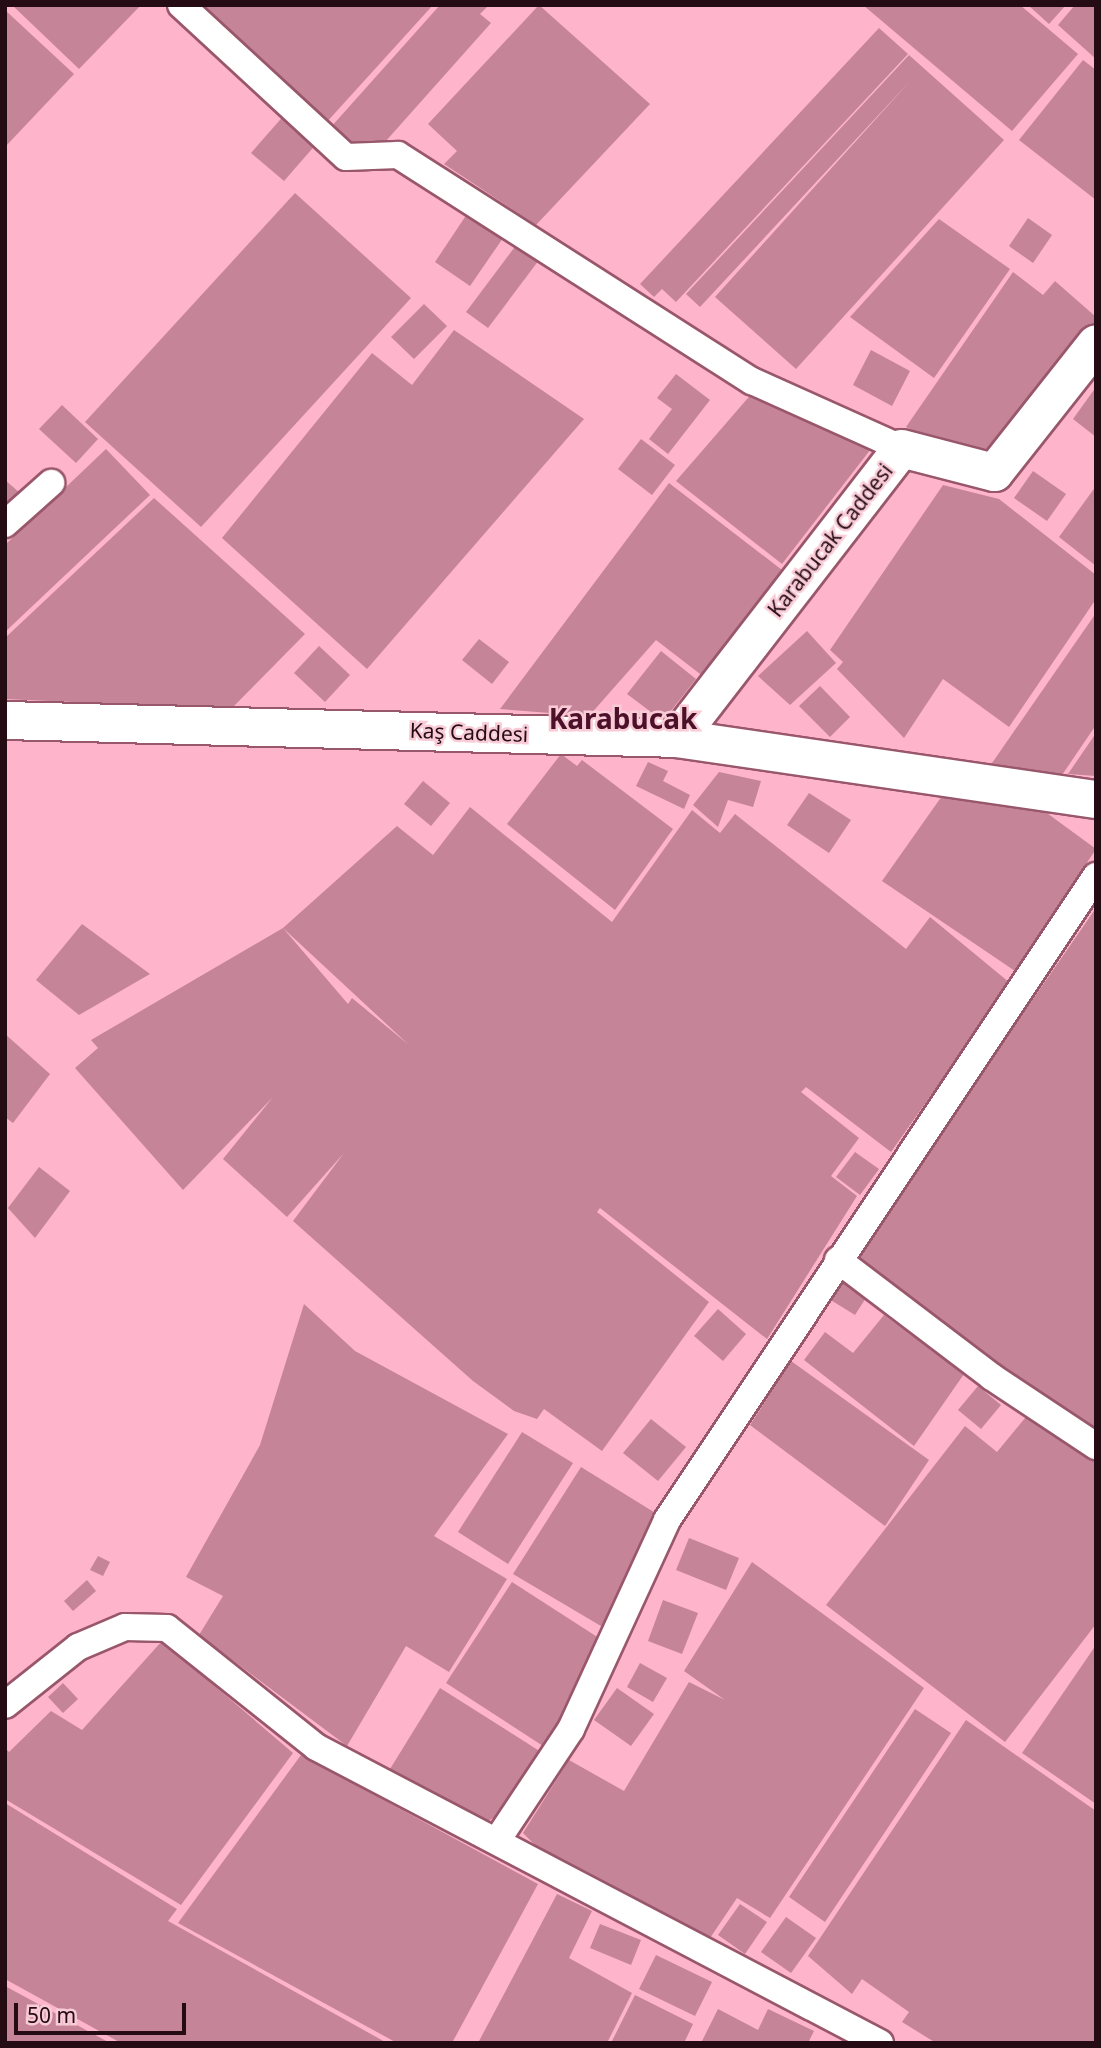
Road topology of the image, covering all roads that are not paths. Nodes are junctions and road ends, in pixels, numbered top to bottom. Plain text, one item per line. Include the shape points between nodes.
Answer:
1 (181, 5) edge
2 (1096, 343) edge
3 (901, 448) junction
4 (51, 483) dead end
5 (5, 524) edge
6 (5, 720) edge
7 (677, 738) junction
8 (1096, 799) edge
9 (1096, 876) edge
10 (838, 1260) junction
11 (1096, 1446) edge
12 (5, 1704) edge
13 (498, 1839) junction
14 (880, 2043) edge

1 - 3 street via 346,158 398,155 752,381
2 - 3 street, Karabucak Caddesi via 995,472
3 - 7 street, Karabucak Caddesi
4 - 5 street
6 - 7 street, Kaş Caddesi
7 - 8 street, Kaş Caddesi
9 - 10 street
10 - 11 street via 992,1377
10 - 13 street via 667,1520 571,1729
12 - 13 street via 78,1647 125,1627 167,1628 316,1747
13 - 14 street via 724,1966

